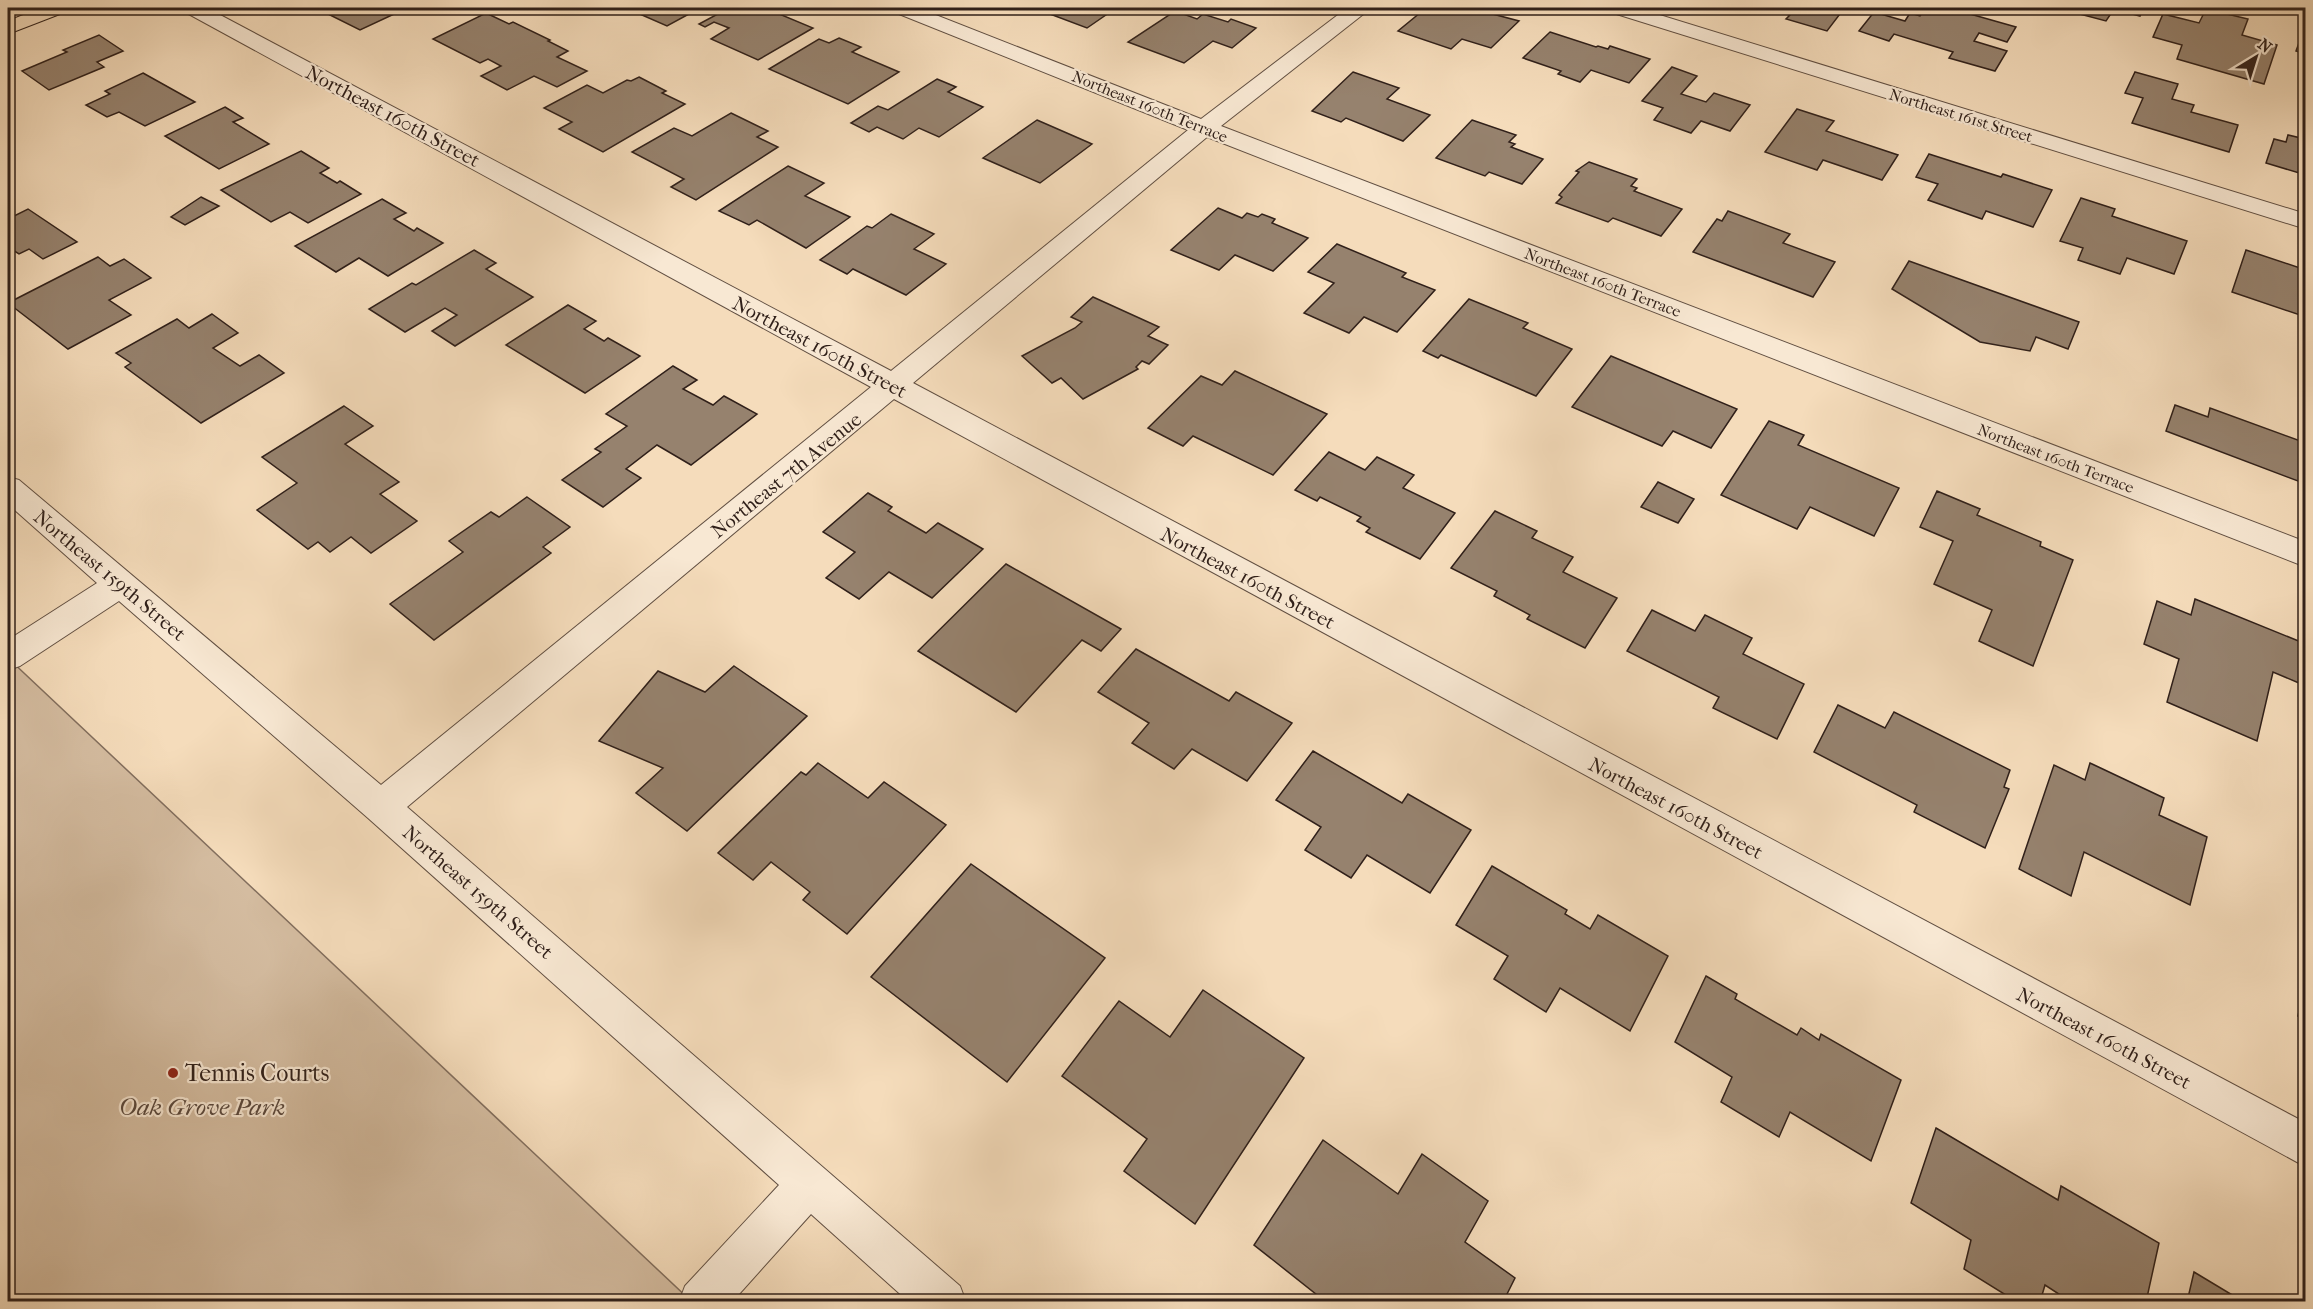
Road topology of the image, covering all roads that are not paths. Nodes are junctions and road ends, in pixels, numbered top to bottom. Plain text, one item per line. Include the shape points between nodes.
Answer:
1 (58, 8) edge
2 (192, 8) edge
3 (901, 8) edge
4 (1359, 8) edge
5 (1617, 8) edge
6 (8, 28) edge
7 (1204, 128) junction
8 (2306, 222) edge
9 (893, 387) junction
10 (8, 488) edge
11 (2306, 555) edge
12 (120, 584) junction
13 (8, 657) edge
14 (381, 807) junction
15 (2306, 1146) edge
16 (810, 1184) junction
17 (701, 1302) edge
18 (944, 1302) edge

1 - 6 main road
2 - 9 street, Northeast 160th Street
3 - 7 street, Northeast 160th Terrace
4 - 7 street, Northeast 7th Avenue
5 - 8 street, Northeast 161st Street
7 - 9 street, Northeast 7th Avenue
7 - 11 street, Northeast 160th Terrace
9 - 14 street, Northeast 7th Avenue
9 - 15 street, Northeast 160th Street
10 - 12 street, Northeast 159th Street
12 - 13 street
12 - 14 street, Northeast 159th Street
14 - 16 street, Northeast 159th Street
16 - 17 street
16 - 18 street, Northeast 159th Street

